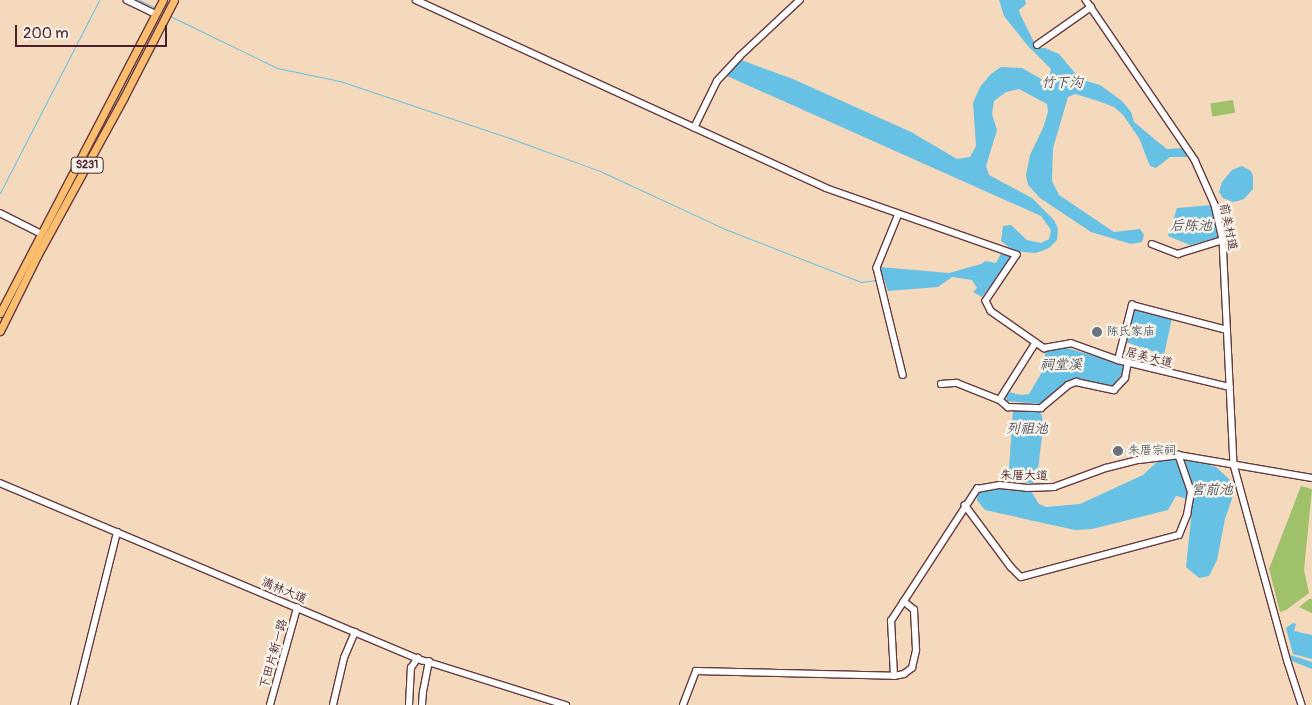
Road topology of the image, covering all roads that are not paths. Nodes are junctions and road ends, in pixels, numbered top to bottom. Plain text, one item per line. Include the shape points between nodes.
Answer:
1 (127, 0) edge
2 (163, 0) edge
3 (174, 0) edge
4 (416, 0) edge
5 (800, 0) edge
6 (1086, 0) edge
7 (1091, 7) junction
8 (156, 14) junction
9 (1037, 45) dead end
10 (694, 128) junction
11 (0, 213) edge
12 (899, 214) junction
13 (40, 233) junction
14 (1223, 240) junction
15 (1152, 244) dead end
16 (0, 313) edge
17 (1227, 330) junction
18 (0, 331) edge
19 (1036, 343) junction
20 (1118, 360) junction
21 (1128, 363) junction
22 (903, 375) dead end
23 (941, 384) dead end
24 (1230, 387) junction
25 (1000, 400) junction
26 (1178, 455) junction
27 (1234, 465) junction
28 (1312, 478) edge
29 (0, 483) edge
30 (966, 506) junction
31 (117, 532) junction
32 (903, 603) junction
33 (297, 608) junction
34 (355, 632) junction
35 (418, 658) junction
36 (429, 662) junction
37 (894, 676) junction
38 (74, 705) edge
39 (270, 705) edge
40 (333, 705) edge
41 (408, 705) edge
42 (422, 705) edge
43 (566, 705) edge
44 (683, 705) edge
45 (1302, 705) edge

1 - 8 street
2 - 8 main road, S231
3 - 18 main road, S231
4 - 10 street
5 - 10 street via 717,81
6 - 7 street, 前美村道
7 - 9 street
7 - 14 street, 前美村道 via 1195,160 1215,205
8 - 13 main road, S231
10 - 12 street via 826,188
11 - 13 street
12 - 19 street via 1017,255 986,301 991,311
12 - 22 street via 877,268
13 - 16 main road, S231
14 - 15 street via 1178,254
14 - 17 street, 前美村道
17 - 20 street via 1132,305
17 - 24 street, 前美村道
19 - 20 street, 居美大道 via 1044,348 1071,343
19 - 25 street
20 - 21 street, 居美大道
21 - 24 street, 居美大道
21 - 25 street via 1125,378 1114,390 1076,382 1068,384 1041,408 1008,407
23 - 25 street via 957,383
24 - 27 street, 前美村道
26 - 27 street, 朱厝大道
26 - 30 street, 朱厝大道 via 1106,468 1054,487 1000,485 976,489
26 - 30 street via 1191,492 1179,535 1021,577
27 - 28 street, 朱厝大道
27 - 45 street, 前美村道
29 - 31 street, 满林大道
30 - 32 street, 朱厝大道
31 - 33 street, 满林大道
31 - 38 street
32 - 37 street, 朱厝大道 via 891,621
32 - 37 street via 914,610 916,650 912,668
33 - 34 street, 满林大道
33 - 39 street, 下田片新一路
34 - 35 street, 满林大道
34 - 40 street via 344,658
35 - 36 street, 满林大道
35 - 41 street via 412,668
36 - 42 street
36 - 43 street, 满林大道
37 - 44 street via 696,671

